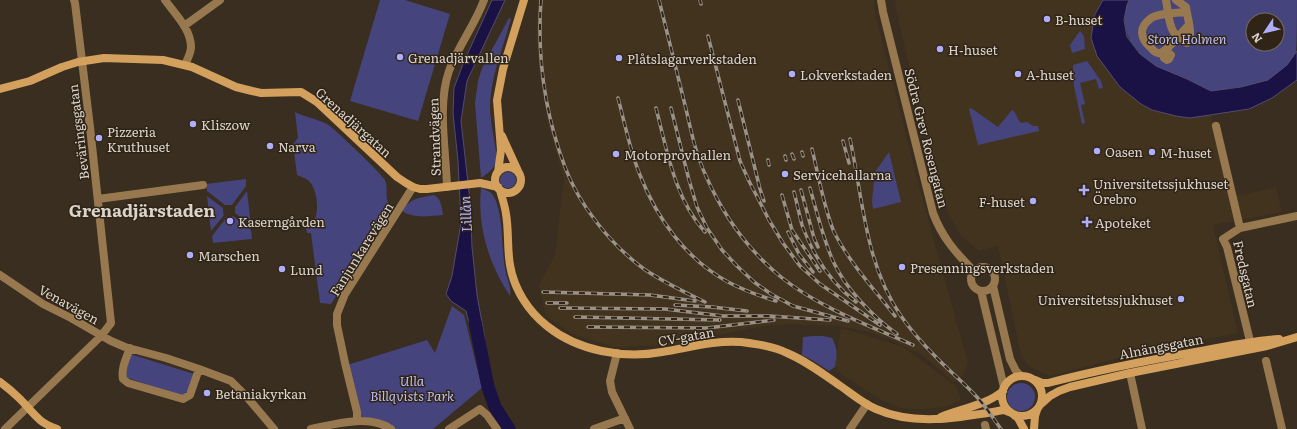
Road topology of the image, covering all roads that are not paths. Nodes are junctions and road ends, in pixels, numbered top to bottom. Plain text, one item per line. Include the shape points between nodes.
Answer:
1 (74, 0) edge
2 (165, 0) edge
3 (220, 0) edge
4 (484, 0) edge
5 (524, 0) edge
6 (881, 0) edge
7 (1166, 0) edge
8 (1176, 0) edge
9 (1186, 12) junction
10 (1168, 14) junction
11 (184, 26) junction
12 (1178, 36) junction
13 (82, 61) junction
14 (185, 65) junction
15 (0, 89) edge
16 (499, 126) junction
17 (1216, 126) dead end
18 (518, 171) junction
19 (498, 172) junction
20 (480, 183) junction
21 (203, 185) dead end
22 (451, 186) junction
23 (413, 187) junction
24 (499, 188) junction
25 (516, 191) junction
26 (98, 199) junction
27 (506, 214) junction
28 (1297, 216) edge
29 (1240, 228) junction
30 (973, 270) junction
31 (0, 275) edge
32 (993, 286) junction
33 (981, 291) junction
34 (101, 336) junction
35 (1295, 338) edge
36 (1251, 345) junction
37 (130, 348) junction
38 (617, 353) junction
39 (1266, 361) dead end
40 (1128, 364) junction
41 (199, 369) junction
42 (1130, 373) junction
43 (1021, 376) junction
44 (1035, 380) junction
45 (0, 382) edge
46 (1004, 389) junction
47 (867, 404) junction
48 (27, 407) junction
49 (1039, 407) junction
50 (1012, 413) junction
51 (625, 418) junction
52 (939, 418) junction
53 (357, 421) junction
54 (5, 429) edge
55 (57, 429) edge
56 (274, 429) edge
57 (311, 429) edge
58 (391, 429) edge
59 (449, 429) edge
60 (496, 429) edge
61 (594, 429) edge
62 (630, 429) edge
63 (850, 429) edge
64 (1024, 429) edge
65 (1034, 429) edge
66 (1142, 429) edge
67 (1282, 429) edge

1 - 13 street, Beväringsgatan
2 - 11 street
3 - 11 street
4 - 22 street, Strandvägen via 454,58 446,81 443,107
5 - 16 street via 503,69 497,100
6 - 30 street, Södra Grev Rosengatan via 933,213 947,241
7 - 10 street
8 - 9 street via 1186,7
9 - 10 street
9 - 12 street via 1191,35 1187,43
10 - 12 street via 1171,29
10 - 12 street via 1149,19 1143,28 1143,40 1156,53 1164,51
11 - 14 street via 190,38 191,49
13 - 14 street, Grenadjärgatan via 146,58
13 - 15 street, Grenadjärgatan via 30,81
13 - 26 street, Beväringsgatan
14 - 23 street, Grenadjärgatan via 252,92 301,92 312,97 397,177
16 - 18 street
16 - 19 street via 501,150
17 - 29 street, Fredsgatan
18 - 19 street via 506,167
18 - 25 street via 521,183
19 - 20 street, Grenadjärgatan
19 - 24 street via 496,182
20 - 22 street, Grenadjärgatan
20 - 24 street, Grenadjärgatan
21 - 26 street
22 - 23 street, Grenadjärgatan via 427,189
23 - 53 street, Fanjunkarevägen via 345,294 337,314 339,338
24 - 25 street via 507,193
24 - 27 street, CV-gatan
25 - 27 street, CV-gatan via 509,202
26 - 34 street, Beväringsgatan via 111,323
27 - 38 street, CV-gatan via 513,278 517,290 532,311 547,326 568,340 592,349
28 - 29 street
29 - 36 street, Fredsgatan via 1223,239
30 - 32 street via 982,266 990,269 995,276
30 - 33 street via 971,283 975,289
31 - 34 street, Venavägen via 43,304
32 - 33 street
32 - 43 street via 1010,359
33 - 46 street
34 - 37 street, Venavägen
34 - 48 street, Beväringsgatan
35 - 36 street, Alnängsgatan
36 - 40 street, Alnängsgatan
36 - 42 street, Alnängsgatan
37 - 41 street, Venavägen
37 - 41 street via 123,365 123,379 128,383 174,398 183,399 190,395
38 - 47 street, CV-gatan via 650,354 725,342 762,345 787,352
38 - 51 street via 610,381 612,392
39 - 67 street
40 - 42 street
40 - 44 street, Alnängsgatan via 1048,383
41 - 56 street, Venavägen via 231,381
42 - 49 street, Alnängsgatan via 1059,391
42 - 66 street
43 - 44 street
43 - 46 street via 1010,380
44 - 49 street via 1042,392
45 - 48 street
46 - 50 street via 1002,401
46 - 52 street, CV-gatan via 977,406
47 - 52 street, CV-gatan via 894,415 916,419
47 - 63 street
48 - 54 street, Beväringsgatan
48 - 55 street via 46,425
49 - 50 street via 1032,414 1025,416
49 - 65 street
50 - 52 street, CV-gatan via 1004,410 952,419
50 - 64 street
51 - 61 street
51 - 62 street
53 - 57 street
53 - 58 street via 376,423
59 - 60 street via 480,409

